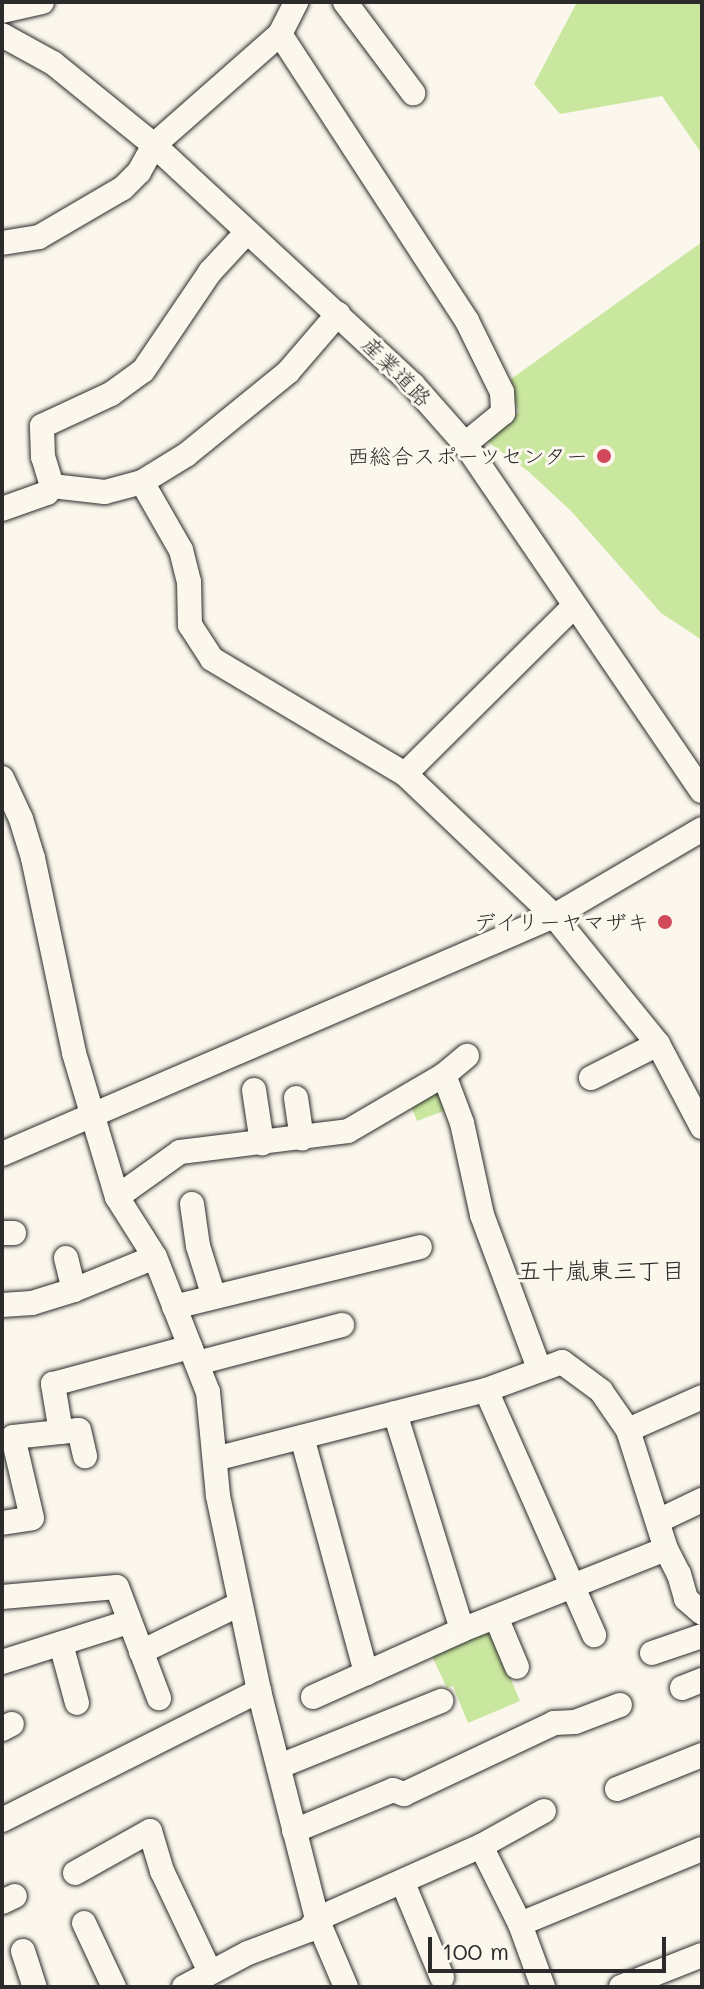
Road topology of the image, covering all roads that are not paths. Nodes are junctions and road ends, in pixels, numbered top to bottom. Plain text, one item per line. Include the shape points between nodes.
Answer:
1 (42, 2) edge
2 (296, 2) edge
3 (345, 2) edge
4 (2, 11) edge
5 (280, 34) junction
6 (2, 35) edge
7 (413, 93) dead end
8 (154, 145) junction
9 (247, 232) junction
10 (2, 243) edge
11 (338, 314) junction
12 (465, 444) junction
13 (142, 482) junction
14 (52, 486) junction
15 (2, 509) edge
16 (574, 606) junction
17 (405, 774) junction
18 (2, 778) edge
19 (702, 791) edge
20 (702, 829) edge
21 (554, 916) junction
22 (658, 1044) junction
23 (467, 1056) dead end
24 (444, 1075) junction
25 (591, 1078) dead end
26 (254, 1090) dead end
27 (296, 1098) dead end
28 (92, 1114) junction
29 (702, 1127) edge
30 (302, 1139) junction
31 (262, 1143) junction
32 (2, 1154) edge
33 (117, 1197) junction
34 (192, 1204) dead end
35 (420, 1247) dead end
36 (155, 1257) junction
37 (66, 1258) dead end
38 (74, 1290) junction
39 (214, 1297) junction
40 (2, 1305) edge
41 (174, 1307) junction
42 (342, 1325) dead end
43 (194, 1355) junction
44 (539, 1368) junction
45 (486, 1390) junction
46 (702, 1397) edge
47 (395, 1413) junction
48 (628, 1430) junction
49 (61, 1432) junction
50 (302, 1437) junction
51 (85, 1456) dead end
52 (215, 1459) junction
53 (702, 1500) edge
54 (658, 1521) junction
55 (2, 1523) edge
56 (666, 1549) junction
57 (573, 1587) junction
58 (2, 1597) edge
59 (240, 1604) junction
60 (702, 1613) edge
61 (496, 1617) junction
62 (128, 1622) junction
63 (462, 1630) junction
64 (594, 1635) dead end
65 (702, 1636) edge
66 (61, 1644) junction
67 (141, 1652) junction
68 (652, 1653) dead end
69 (2, 1662) edge
70 (517, 1667) dead end
71 (366, 1673) junction
72 (259, 1691) junction
73 (313, 1697) dead end
74 (159, 1698) dead end
75 (441, 1701) dead end
76 (77, 1703) dead end
77 (620, 1705) dead end
78 (702, 1755) edge
79 (280, 1766) junction
80 (617, 1789) dead end
81 (544, 1811) dead end
82 (2, 1820) edge
83 (294, 1831) junction
84 (481, 1846) junction
85 (702, 1849) edge
86 (75, 1873) dead end
87 (403, 1883) junction
88 (317, 1919) junction
89 (84, 1923) dead end
90 (520, 1924) junction
91 (23, 1951) dead end
92 (702, 1955) edge
93 (210, 1972) junction
94 (442, 1977) dead end
95 (35, 1987) edge
96 (114, 1987) edge
97 (184, 1987) edge
98 (346, 1987) edge
99 (543, 1987) edge
100 (621, 1987) edge

1 - 4 street
2 - 5 street
3 - 7 street
5 - 8 street
5 - 12 street via 467,321 502,392 503,413
6 - 8 street, 産業道路 via 53,63
8 - 9 street, 産業道路
8 - 10 street via 123,188 39,237
9 - 11 street, 産業道路
9 - 14 street via 210,272 143,371 111,394 42,426 43,457
11 - 12 street, 産業道路 via 413,385
11 - 13 street via 266,391 186,455
12 - 16 street, 産業道路
13 - 14 street via 105,492
13 - 17 street via 181,550 189,582 190,625 212,659
14 - 15 street via 47,493
16 - 17 street
16 - 19 street, 産業道路
17 - 21 street
18 - 28 street via 33,858
20 - 21 street
21 - 22 street
21 - 28 street
22 - 25 street
22 - 29 street
23 - 24 street
24 - 30 street via 348,1131
24 - 44 street via 462,1123 482,1215
26 - 31 street
27 - 30 street
28 - 32 street
28 - 33 street
30 - 31 street
31 - 33 street via 180,1152
33 - 36 street
34 - 39 street
35 - 39 street
36 - 38 street
36 - 41 street
37 - 38 street
38 - 40 street via 32,1303
39 - 41 street
41 - 43 street
42 - 43 street
43 - 49 street via 53,1384
43 - 52 street via 208,1392
44 - 45 street
44 - 48 street via 562,1362 586,1377
45 - 47 street
45 - 57 street
46 - 48 street
47 - 50 street
47 - 63 street
48 - 54 street
49 - 51 street via 79,1430
49 - 55 street via 13,1437 32,1518
50 - 52 street
50 - 71 street
52 - 59 street
53 - 54 street
54 - 56 street
56 - 57 street
56 - 60 street via 686,1599
57 - 61 street
57 - 64 street
58 - 62 street via 117,1587
59 - 67 street
59 - 72 street
61 - 63 street
61 - 70 street
62 - 66 street
62 - 67 street
63 - 71 street
65 - 68 street
66 - 69 street
66 - 76 street
67 - 74 street
71 - 73 street
72 - 79 street
72 - 82 street
75 - 79 street
77 - 83 street via 575,1722 554,1723 404,1794 393,1790
78 - 80 street
79 - 83 street
81 - 84 street
83 - 88 street
84 - 87 street
84 - 90 street
85 - 90 street
86 - 93 street via 150,1831 162,1871
87 - 88 street
87 - 94 street
88 - 93 street via 309,1930
88 - 98 street
89 - 96 street
90 - 99 street
91 - 95 street
92 - 100 street
93 - 97 street

